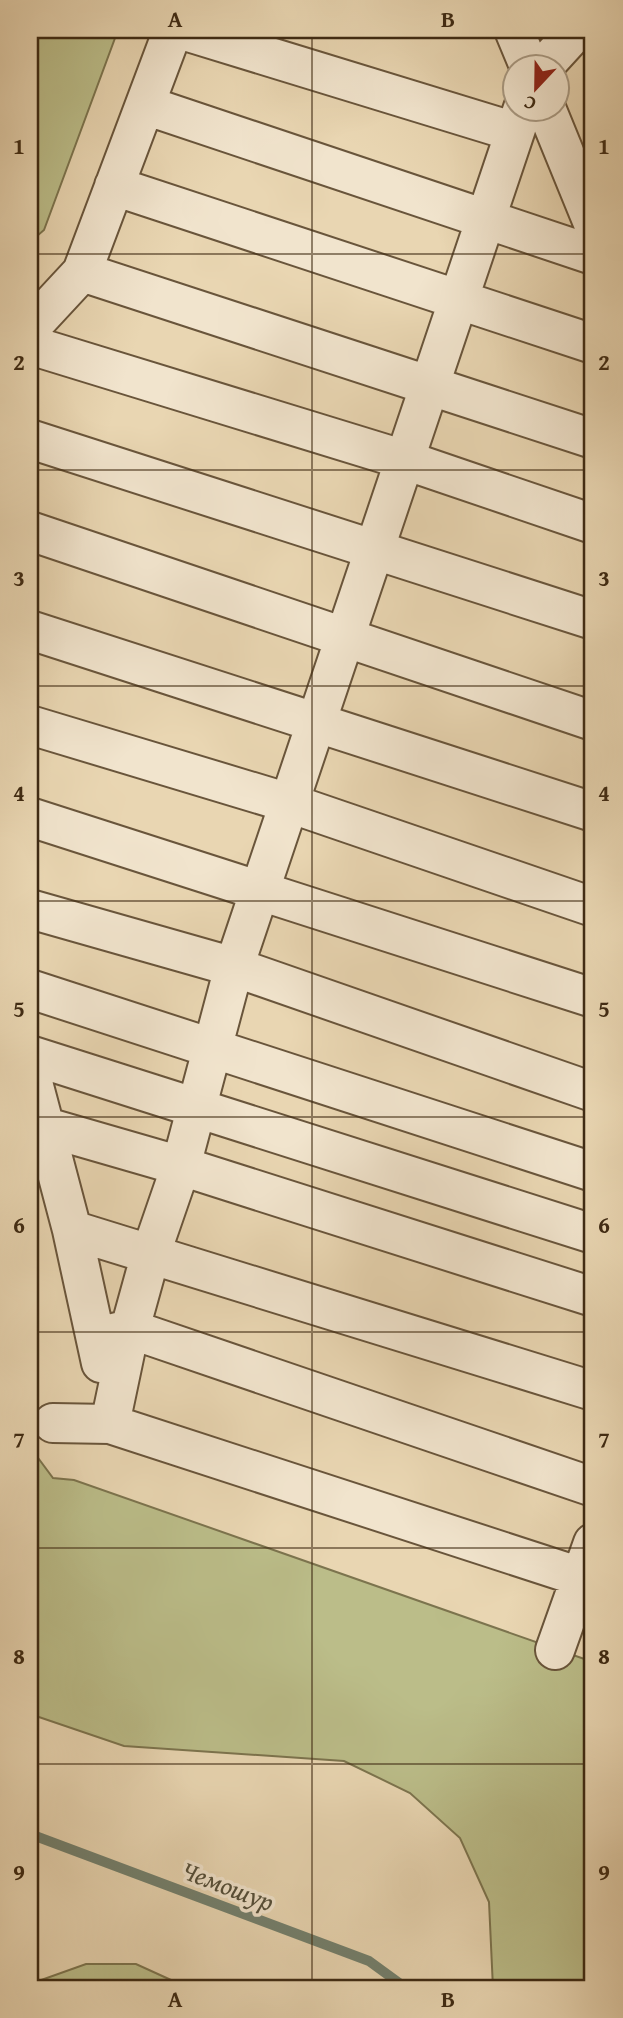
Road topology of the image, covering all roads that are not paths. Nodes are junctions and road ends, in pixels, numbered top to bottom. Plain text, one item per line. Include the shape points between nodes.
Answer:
1 (173, 30) edge
2 (182, 30) edge
3 (577, 30) edge
4 (518, 47) edge
5 (145, 105) junction
6 (500, 115) edge
7 (518, 122) edge
8 (552, 122) edge
9 (114, 186) junction
10 (487, 217) junction
11 (593, 223) edge
12 (593, 255) edge
13 (82, 272) junction
14 (458, 301) junction
15 (30, 328) edge
16 (593, 344) edge
17 (30, 345) edge
18 (430, 384) junction
19 (30, 439) edge
20 (593, 439) edge
21 (405, 460) junction
22 (593, 524) edge
23 (30, 531) edge
24 (374, 550) junction
25 (593, 620) edge
26 (30, 630) edge
27 (344, 638) junction
28 (593, 721) edge
29 (316, 723) junction
30 (30, 725) edge
31 (289, 803) junction
32 (593, 812) edge
33 (30, 817) edge
34 (260, 888) junction
35 (593, 907) edge
36 (30, 909) edge
37 (234, 967) junction
38 (30, 989) edge
39 (593, 998) edge
40 (214, 1049) junction
41 (30, 1055) edge
42 (30, 1071) edge
43 (593, 1092) edge
44 (198, 1106) junction
45 (46, 1127) junction
46 (181, 1166) junction
47 (593, 1172) edge
48 (72, 1230) junction
49 (593, 1234) edge
50 (151, 1253) junction
51 (593, 1297) edge
52 (114, 1333) junction
53 (593, 1391) edge
54 (54, 1423) dead end
55 (110, 1424) junction
56 (593, 1487) edge
57 (589, 1567) edge
58 (555, 1650) dead end

1 - 5 lane
2 - 6 lane
3 - 4 lane
5 - 9 lane
5 - 10 lane
7 - 10 lane
8 - 11 lane
9 - 13 lane
9 - 14 lane
10 - 12 lane
10 - 14 lane
13 - 15 lane
13 - 18 lane
14 - 16 lane
14 - 18 lane
17 - 21 lane
18 - 20 lane
18 - 21 lane
19 - 24 lane
21 - 22 lane
21 - 24 lane
23 - 27 lane
24 - 25 lane
24 - 27 lane
26 - 29 lane
27 - 28 lane
27 - 29 lane
29 - 31 lane
29 - 32 lane
30 - 31 lane
31 - 34 lane
31 - 35 lane
33 - 34 lane
34 - 37 lane
34 - 39 lane
36 - 37 lane
37 - 40 lane
37 - 43 lane
38 - 40 lane
40 - 44 lane
40 - 47 lane
41 - 44 lane
42 - 45 lane
44 - 46 lane
44 - 49 lane
45 - 46 lane
45 - 48 lane
46 - 50 lane
46 - 51 lane
48 - 50 lane
48 - 52 lane
50 - 52 lane
50 - 53 lane
52 - 55 lane
52 - 56 lane
54 - 55 lane
55 - 57 lane
57 - 58 lane

